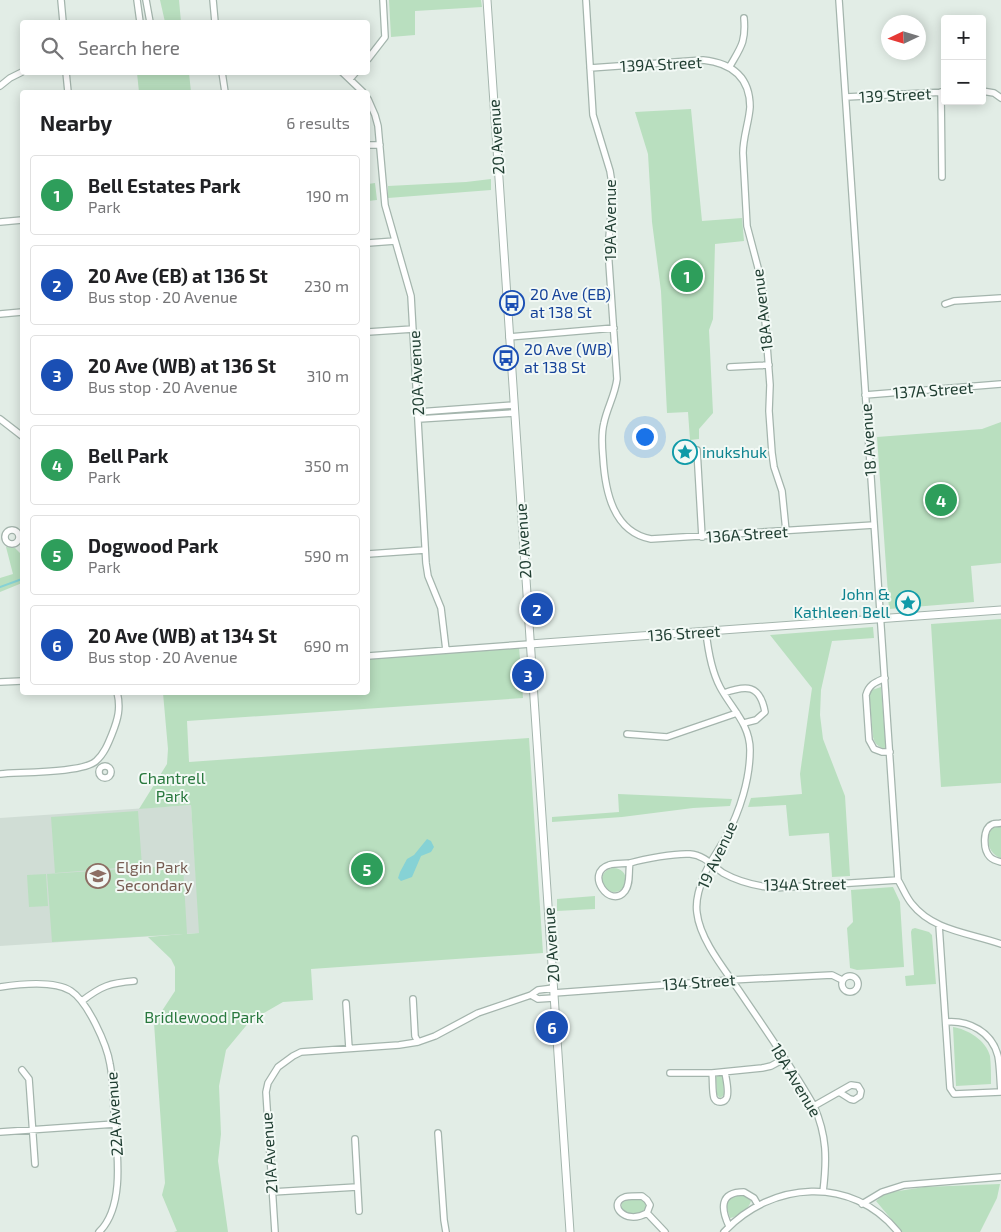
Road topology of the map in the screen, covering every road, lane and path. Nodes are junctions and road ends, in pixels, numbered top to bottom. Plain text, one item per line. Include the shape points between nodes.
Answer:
1 (61, 0) edge
2 (137, 0) edge
3 (146, 0) edge
4 (213, 0) edge
5 (383, 0) edge
6 (487, 0) edge
7 (586, 0) edge
8 (839, 0) edge
9 (147, 9) junction
10 (138, 10) junction
11 (744, 18) dead end
12 (63, 20) edge
13 (140, 20) edge
14 (150, 20) edge
15 (215, 20) edge
16 (370, 56) edge
17 (730, 66) junction
18 (590, 68) junction
19 (20, 73) edge
20 (66, 75) edge
21 (222, 75) edge
22 (345, 75) edge
23 (353, 75) edge
24 (350, 79) junction
25 (0, 86) edge
26 (68, 90) edge
27 (225, 90) edge
28 (361, 90) edge
29 (941, 92) edge
30 (986, 92) edge
31 (846, 98) junction
32 (1001, 98) edge
33 (370, 103) edge
34 (943, 105) edge
35 (370, 145) edge
36 (380, 145) junction
37 (942, 177) dead end
38 (20, 220) edge
39 (0, 222) edge
40 (395, 241) junction
41 (370, 243) edge
42 (1001, 298) edge
43 (945, 304) dead end
44 (20, 312) edge
45 (0, 314) edge
46 (614, 328) junction
47 (413, 329) junction
48 (370, 332) edge
49 (509, 337) junction
50 (769, 365) junction
51 (730, 367) dead end
52 (1001, 384) edge
53 (865, 395) junction
54 (458, 409) junction
55 (514, 409) junction
56 (418, 412) junction
57 (458, 417) junction
58 (0, 419) edge
59 (419, 419) junction
60 (20, 434) edge
61 (697, 450) dead end
62 (624, 525) joint
63 (874, 525) junction
64 (786, 531) junction
65 (702, 537) junction
66 (425, 550) junction
67 (370, 554) edge
68 (1001, 610) edge
69 (880, 619) junction
70 (706, 632) junction
71 (530, 644) junction
72 (446, 650) junction
73 (370, 656) edge
74 (885, 678) junction
75 (20, 681) edge
76 (0, 682) edge
77 (724, 693) junction
78 (118, 695) edge
79 (737, 713) junction
80 (744, 723) junction
81 (628, 734) dead end
82 (890, 752) junction
83 (96, 762) junction
84 (101, 768) dead end
85 (0, 774) edge
86 (1001, 823) edge
87 (1001, 862) edge
88 (630, 863) junction
89 (710, 863) junction
90 (898, 880) junction
91 (939, 926) junction
92 (1001, 944) edge
93 (731, 980) junction
94 (842, 980) dead end
95 (134, 981) dead end
96 (0, 988) edge
97 (554, 993) junction
98 (531, 995) junction
99 (413, 999) dead end
100 (82, 1001) junction
101 (346, 1003) dead end
102 (946, 1022) junction
103 (418, 1042) junction
104 (349, 1048) junction
105 (784, 1059) junction
106 (22, 1070) dead end
107 (725, 1072) junction
108 (670, 1073) dead end
109 (712, 1073) junction
110 (272, 1075) joint
111 (839, 1092) dead end
112 (1001, 1092) edge
113 (814, 1106) junction
114 (115, 1124) junction
115 (32, 1129) junction
116 (0, 1132) edge
117 (438, 1133) dead end
118 (354, 1139) dead end
119 (35, 1164) dead end
120 (1001, 1177) edge
121 (357, 1186) junction
122 (272, 1192) junction
123 (823, 1192) junction
124 (862, 1204) junction
125 (758, 1205) junction
126 (359, 1211) dead end
127 (647, 1213) junction
128 (729, 1226) junction
129 (101, 1232) edge
130 (275, 1232) edge
131 (446, 1232) edge
132 (570, 1232) edge
133 (665, 1232) edge
134 (724, 1232) edge
135 (898, 1232) edge

1 - 12 street
2 - 10 street
3 - 9 street
4 - 15 street
5 - 16 street via 385,37
6 - 49 street, 20 Avenue
7 - 18 street, 19A Avenue
8 - 31 street, 18 Avenue
9 - 10 street
9 - 14 street
10 - 13 street
11 - 17 street via 743,43
17 - 18 street, 139A Street via 703,60
17 - 50 street, 18A Avenue via 742,78 749,94 750,108 743,147 747,226 761,279
18 - 46 street, 19A Avenue via 593,115 613,190 608,249
19 - 25 street
20 - 26 street
21 - 27 street
22 - 24 street
23 - 24 street
24 - 28 street
29 - 31 street, 139 Street
30 - 32 street
31 - 53 street, 18 Avenue
33 - 36 street, 20A Avenue via 376,115
34 - 37 street
35 - 36 street
36 - 40 street, 20A Avenue via 383,198
38 - 39 street
40 - 41 street
40 - 47 street, 20A Avenue via 410,290
42 - 43 street
44 - 45 street
46 - 49 street
46 - 62 street, 19A Avenue via 616,389 604,423 602,442 607,489
47 - 48 street
47 - 56 street, 20A Avenue
49 - 55 street, 20 Avenue
50 - 51 street
50 - 64 street, 18A Avenue via 772,453 782,491
52 - 53 street, 137A Street
53 - 63 street, 18 Avenue
54 - 55 street
54 - 56 street
54 - 57 street
55 - 57 street
55 - 71 street, 20 Avenue
56 - 59 street, 20A Avenue
57 - 59 street
58 - 60 street
59 - 66 street, 20A Avenue
61 - 65 street
62 - 65 street, 136A Street via 636,535 651,539
63 - 64 street, 136A Street
63 - 69 street, 18 Avenue
64 - 65 street, 136A Street
66 - 67 street
66 - 72 street, 20A Avenue via 428,576 443,616
68 - 69 street, 136 Street
69 - 70 street, 136 Street
69 - 74 street, 18 Avenue
70 - 71 street, 136 Street
70 - 77 street, 19 Avenue via 713,671
71 - 72 street, 136 Street
71 - 97 street, 20 Avenue
72 - 73 street, 136 Street
74 - 82 street, 18 Avenue
74 - 82 street via 868,688 866,695 869,740 874,749
75 - 76 street
77 - 79 street, 19 Avenue
77 - 80 street via 738,688 758,692 765,712 756,720
78 - 83 street via 119,716 106,749
79 - 80 street, 19 Avenue
79 - 81 street via 668,737
80 - 89 street, 19 Avenue via 750,749 746,782 732,824
82 - 90 street, 18 Avenue
83 - 84 street
83 - 85 street via 73,768
86 - 87 street via 992,824 985,834 987,853
88 - 88 street, 134A Street via 604,868 599,878 601,888 614,896 626,890
88 - 89 street, 134A Street via 691,854
89 - 90 street, 134A Street via 734,878 774,888
89 - 93 street, 19 Avenue via 697,896 697,913 700,927
90 - 91 street via 911,904
91 - 92 street
91 - 102 street
93 - 94 street, 134 Street via 832,975
93 - 97 street, 134 Street
93 - 105 street, 18A Avenue
95 - 100 street via 101,987
96 - 100 street via 53,984 69,990
97 - 98 street, 134 Street via 538,990
97 - 98 street, 134 Street via 538,999
97 - 132 street, 20 Avenue
98 - 103 street, 134 Street via 478,1013
99 - 103 street
100 - 114 street, 22A Avenue via 96,1025 111,1065
101 - 104 street
102 - 112 street via 966,1023 977,1028 994,1045
102 - 112 street via 950,1088 954,1094
103 - 104 street, 134 Street
104 - 110 street, 134 Street via 301,1052 285,1061
105 - 107 street via 771,1066
105 - 113 street, 18A Avenue
106 - 115 street via 29,1079
107 - 109 street
107 - 109 street via 727,1096 722,1102 714,1098
108 - 109 street
110 - 122 street, 21A Avenue via 266,1102
111 - 113 street
113 - 123 street, 18A Avenue via 821,1122 826,1150
114 - 115 street
114 - 129 street, 22A Avenue via 116,1192 113,1209
115 - 116 street
115 - 119 street
117 - 131 street
118 - 121 street
120 - 124 street via 904,1185 882,1192
121 - 122 street
121 - 126 street
122 - 130 street, 21A Avenue
123 - 124 street
123 - 125 street via 795,1192
124 - 135 street via 882,1216
125 - 128 street
125 - 128 street via 744,1192 731,1194 723,1206
127 - 127 street via 650,1205 642,1196 625,1197 618,1207 620,1214 626,1217
127 - 133 street
128 - 134 street

